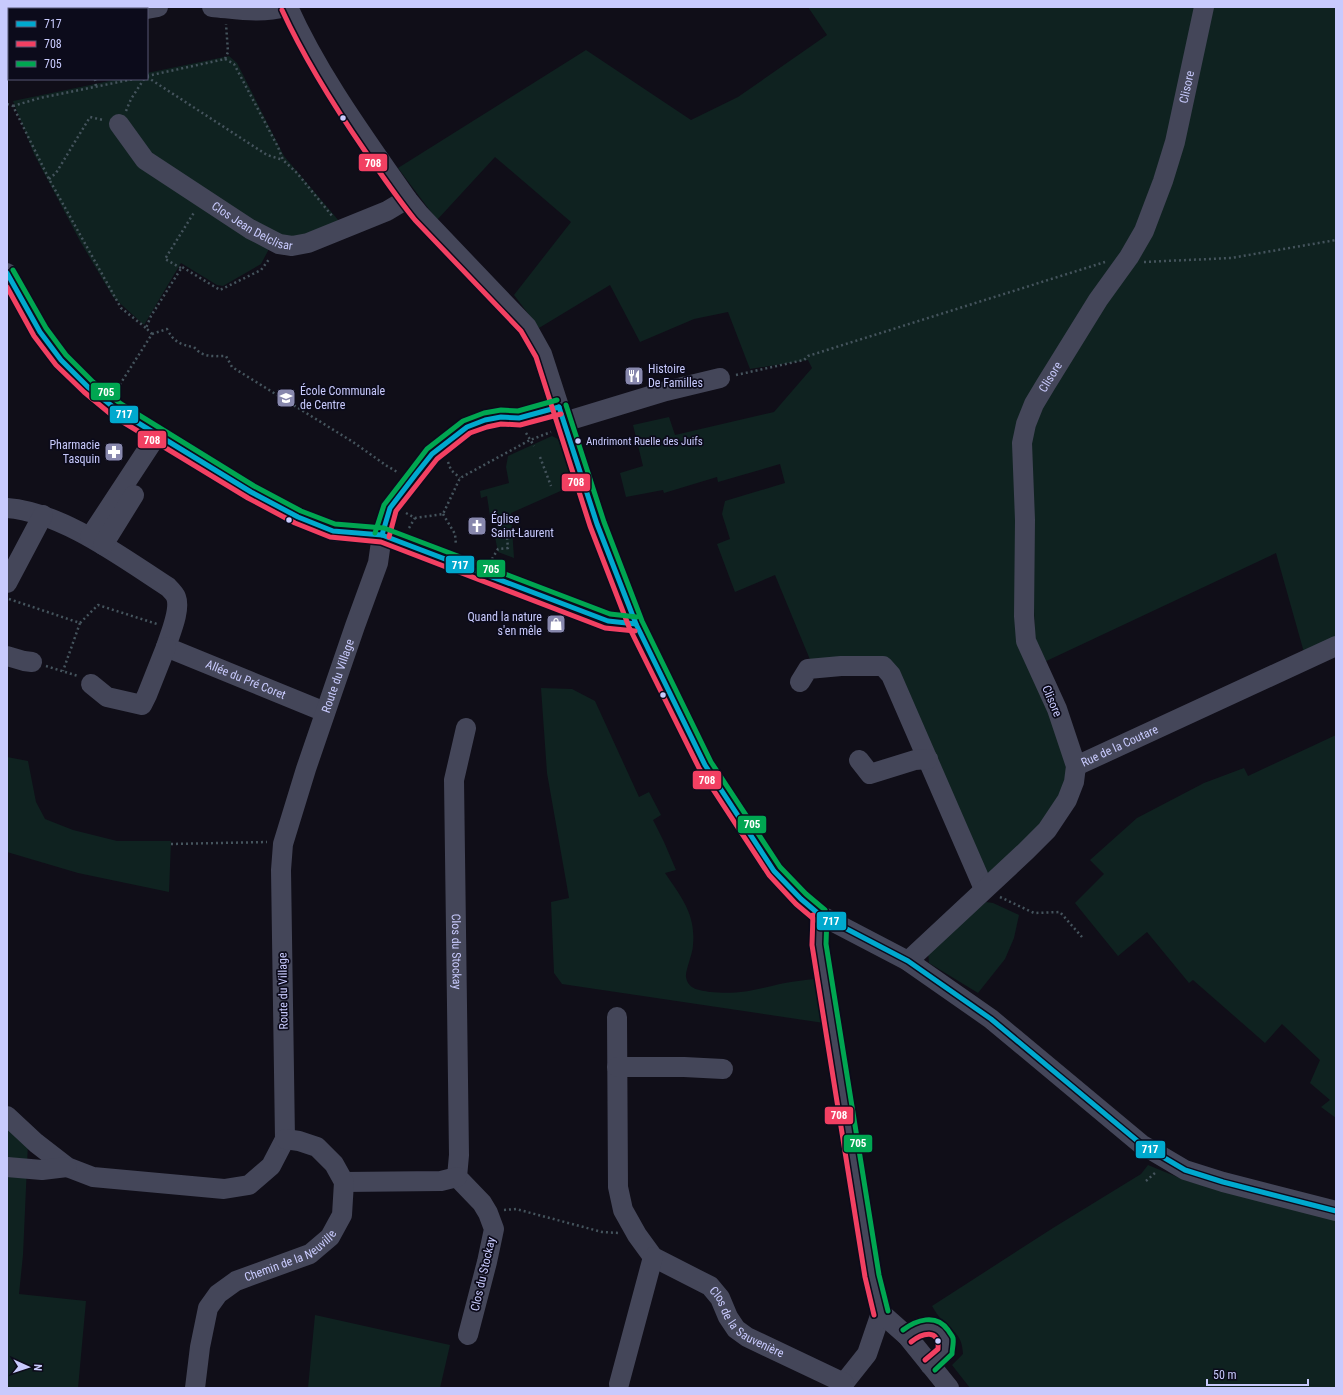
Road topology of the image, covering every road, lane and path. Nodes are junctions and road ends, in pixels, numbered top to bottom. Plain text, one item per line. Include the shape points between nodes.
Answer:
1 (158, 7) edge
2 (285, 7) edge
3 (288, 7) edge
4 (1204, 7) edge
5 (218, 8) edge
6 (148, 9) edge
7 (225, 59) junction
8 (148, 77) edge
9 (148, 78) edge
10 (95, 80) edge
11 (129, 80) edge
12 (143, 80) edge
13 (96, 87) junction
14 (7, 104) edge
15 (13, 106) junction
16 (119, 124) junction
17 (283, 160) junction
18 (49, 179) junction
19 (203, 199) junction
20 (407, 199) junction
21 (343, 228) junction
22 (1336, 240) edge
23 (279, 244) junction
24 (1129, 257) junction
25 (181, 268) junction
26 (7, 273) edge
27 (146, 328) junction
28 (152, 334) junction
29 (720, 378) joint
30 (108, 403) junction
31 (563, 419) junction
32 (162, 438) junction
33 (530, 440) junction
34 (534, 446) dead end
35 (540, 457) dead end
36 (448, 462) dead end
37 (460, 478) junction
38 (412, 480) junction
39 (551, 486) dead end
40 (7, 508) edge
41 (402, 511) dead end
42 (443, 514) junction
43 (43, 515) junction
44 (415, 518) junction
45 (410, 528) dead end
46 (506, 528) dead end
47 (382, 535) junction
48 (97, 541) junction
49 (456, 544) dead end
50 (495, 553) dead end
51 (7, 583) edge
52 (7, 599) edge
53 (80, 623) junction
54 (636, 624) junction
55 (169, 638) junction
56 (1336, 646) edge
57 (7, 656) edge
58 (32, 662) joint
59 (63, 671) junction
60 (800, 682) dead end
61 (91, 684) joint
62 (326, 712) junction
63 (466, 728) dead end
64 (928, 759) junction
65 (859, 760) dead end
66 (1076, 766) junction
67 (171, 844) dead end
68 (283, 844) junction
69 (984, 889) junction
70 (820, 914) junction
71 (1082, 937) dead end
72 (908, 961) junction
73 (617, 1017) dead end
74 (617, 1067) junction
75 (723, 1069) dead end
76 (7, 1116) edge
77 (285, 1139) junction
78 (67, 1167) junction
79 (7, 1168) edge
80 (457, 1177) junction
81 (344, 1182) junction
82 (1336, 1211) edge
83 (488, 1213) junction
84 (637, 1235) junction
85 (652, 1257) junction
86 (881, 1313) junction
87 (468, 1335) dead end
88 (907, 1336) junction
89 (930, 1365) junction
90 (619, 1384) dead end
91 (842, 1386) edge
92 (195, 1388) edge
93 (948, 1388) edge

1 - 6 street
2 - 5 street via 273,11
3 - 20 street via 324,77
4 - 24 street, Clisore via 1175,142 1144,232
5 - 7 path via 228,52
7 - 8 path
7 - 17 path via 234,64
9 - 17 path via 267,155
10 - 13 path
11 - 13 path
12 - 16 path
13 - 15 path
14 - 15 path
15 - 18 path
16 - 18 path via 90,117 56,173
16 - 19 street, Clos Jean Delclisar via 145,160
17 - 21 path
18 - 27 path via 121,308
19 - 23 street, Clos Jean Delclisar
19 - 25 path via 165,259
20 - 21 street, Clos Jean Delclisar via 387,211
20 - 31 street via 526,327 542,354
21 - 23 street, Clos Jean Delclisar via 308,243 292,246
22 - 24 path via 1231,258 1142,262
23 - 25 path via 261,270 220,290
24 - 29 path via 1121,257 1008,292 808,356 804,360
24 - 66 street, Clisore via 1098,300 1034,404 1022,443 1026,641 1056,709
25 - 27 path
26 - 30 street via 40,332 61,360
27 - 28 path
28 - 30 path
28 - 38 path via 166,329 182,345 194,347 200,354 226,356 232,367
29 - 31 street, Route du Village
30 - 32 street
31 - 33 path via 551,432
31 - 38 street, Route du Village via 502,417 467,427 432,454
31 - 54 street via 597,524
32 - 47 street via 298,517 332,531
32 - 48 street
33 - 34 path
33 - 37 path
35 - 39 path
36 - 37 path via 451,470
37 - 42 path
38 - 47 street, Route du Village via 390,508
40 - 43 street
41 - 44 path
42 - 44 path
42 - 49 path via 455,534
43 - 48 street
43 - 51 street
44 - 45 path
46 - 50 path via 508,548 498,549
47 - 54 street via 608,621
47 - 62 street, Route du Village via 378,563
48 - 55 street via 168,587 176,596 177,607
52 - 53 path
53 - 55 path via 98,605
53 - 59 path
54 - 70 street via 705,765 774,871 801,899
55 - 61 street via 142,705 107,697
55 - 62 street, Allée du Pré Coret
56 - 66 street, Rue de la Coutare
57 - 58 street
58 - 59 path
59 - 61 path via 85,678
60 - 64 street via 808,669 883,666 892,675
62 - 68 street, Route du Village
63 - 80 street, Clos du Stockay via 454,780
64 - 65 street via 915,760 870,774
64 - 69 street
66 - 69 street, Rue de la Coutare via 1074,782 1067,800 1047,830
67 - 68 path
68 - 77 street, Route du Village via 281,877
69 - 71 path via 1034,913 1060,912
69 - 72 street, Rue de la Coutare
70 - 72 street
70 - 86 street via 819,944 872,1276
72 - 82 street via 991,1019 1141,1144 1168,1161 1185,1170 1223,1182
73 - 74 street, Clos de la Sauvenière
74 - 75 street
74 - 84 street, Clos de la Sauvenière via 618,1187 623,1210
76 - 78 street, Route du Village
77 - 78 street, Route du Village via 271,1166 249,1185 224,1189 93,1177
77 - 81 street via 299,1140 316,1147 334,1164
78 - 79 street via 42,1170
80 - 81 street via 441,1181
80 - 83 street, Clos du Stockay
81 - 92 street, Chemin de la Neuville via 342,1215 330,1237 310,1254 236,1281 215,1298 208,1308
83 - 84 path via 516,1209 602,1232
83 - 87 street, Clos du Stockay via 494,1229 488,1262
84 - 85 street, Clos de la Sauvenière
85 - 90 street
85 - 91 street, Clos de la Sauvenière via 710,1286 720,1298 736,1329 747,1337
86 - 88 street
86 - 91 street via 866,1354
88 - 89 street
88 - 89 street via 916,1329 926,1326 938,1329 946,1340 945,1352
89 - 93 street

